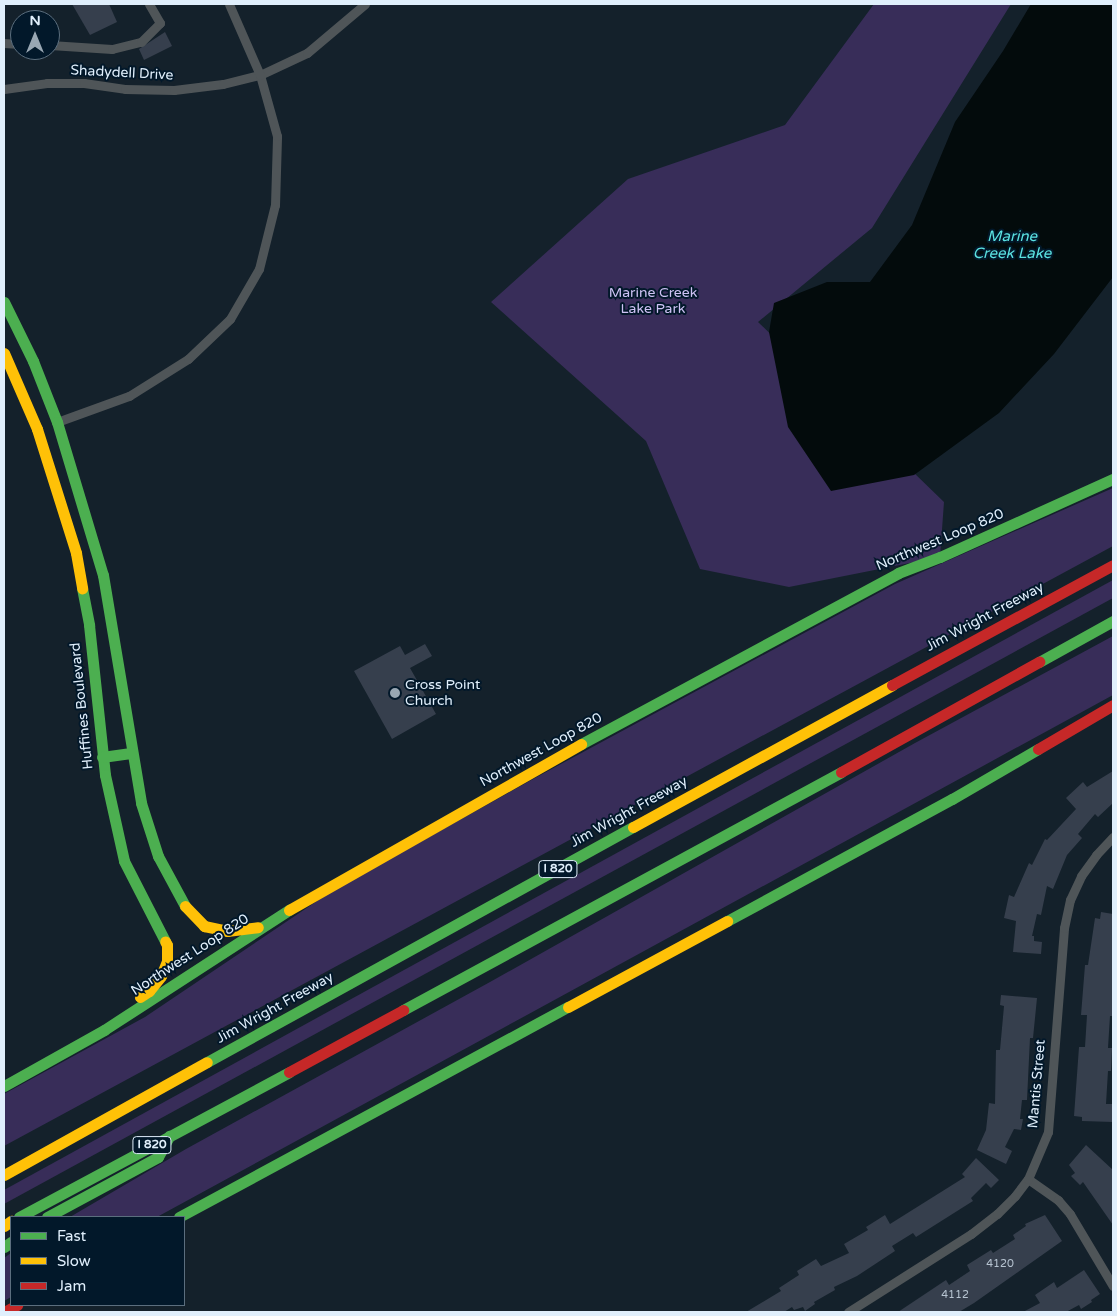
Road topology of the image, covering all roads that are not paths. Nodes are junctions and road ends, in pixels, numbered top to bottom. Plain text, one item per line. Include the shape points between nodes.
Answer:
1 (149, 4) edge
2 (229, 4) edge
3 (365, 4) edge
4 (60, 46) edge
5 (260, 75) junction
6 (4, 89) edge
7 (4, 302) edge
8 (4, 353) edge
9 (57, 422) junction
10 (37, 429) junction
11 (1113, 478) edge
12 (1113, 565) edge
13 (1113, 621) edge
14 (1113, 705) edge
15 (130, 753) junction
16 (102, 757) junction
17 (1113, 838) edge
18 (261, 926) junction
19 (104, 1030) junction
20 (4, 1086) edge
21 (169, 1136) junction
22 (4, 1175) edge
23 (1028, 1179) junction
24 (21, 1216) edge
25 (49, 1216) edge
26 (181, 1216) edge
27 (1113, 1286) edge
28 (15, 1306) edge
29 (4, 1312) edge
30 (848, 1312) edge

1 - 4 street via 160,24 141,42 112,49
2 - 5 street
3 - 5 street, Shadydell Drive via 307,53
5 - 6 street, Shadydell Drive via 223,84 174,90 125,89 84,83 47,83
5 - 9 street via 277,136 275,205 259,269 242,300 230,319 188,359 129,396
7 - 9 main road via 33,361
8 - 10 main road, Huffines Boulevard
9 - 10 main road
9 - 15 main road via 103,575
10 - 16 main road, Huffines Boulevard via 76,553 89,625
11 - 18 main road, Northwest Loop 820 via 976,542 898,573 543,764
12 - 22 main road, Jim Wright Freeway / I 820
13 - 21 main road, I 820 via 687,857
14 - 26 main road via 952,800
15 - 16 main road
15 - 18 main road via 141,803 158,856 188,911 204,926 227,931
16 - 19 main road, Huffines Boulevard via 124,861 167,945 167,961 161,976 149,991 111,1016
17 - 23 street, Mantis Street via 1086,869 1070,900 1064,928 1048,1132
18 - 19 main road, Northwest Loop 820
19 - 20 main road, Northwest Loop 820
21 - 24 main road, I 820
21 - 25 main road via 158,1157
23 - 27 street via 1058,1200 1070,1214
23 - 30 street, Mantis Street via 997,1214 971,1234
28 - 29 main road

